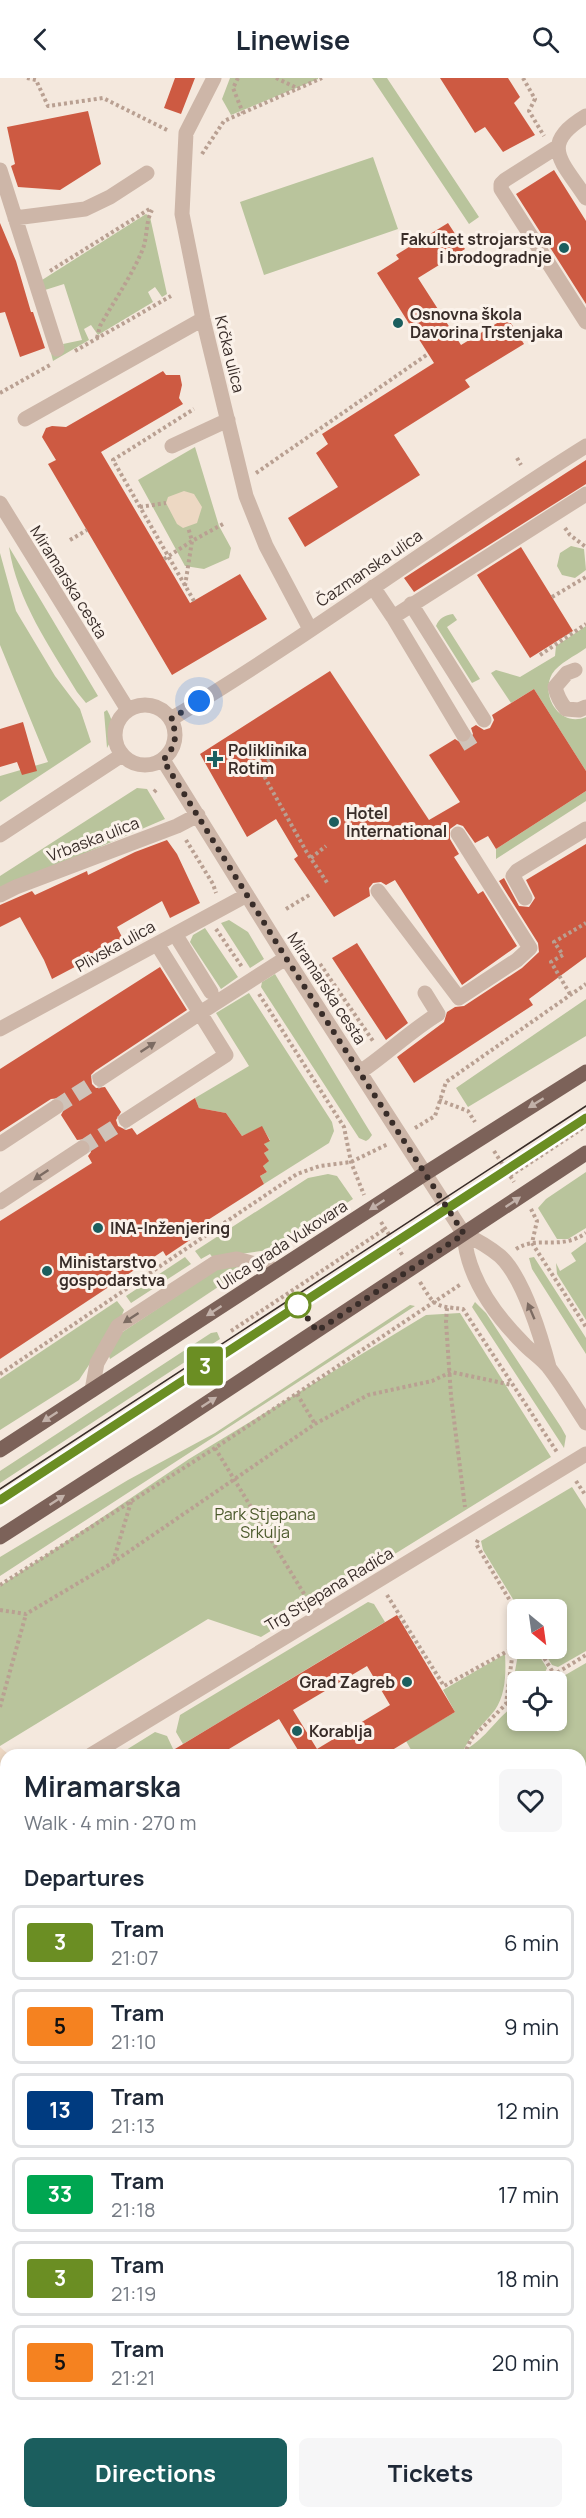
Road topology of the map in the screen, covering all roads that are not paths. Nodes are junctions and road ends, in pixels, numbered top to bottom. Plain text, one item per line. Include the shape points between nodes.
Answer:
1 (214, 78) edge
2 (586, 116) edge
3 (554, 148) junction
4 (147, 172) dead end
5 (1, 179) edge
6 (586, 198) edge
7 (15, 218) junction
8 (203, 319) junction
9 (586, 322) edge
10 (62, 354) road end
11 (25, 420) dead end
12 (228, 420) junction
13 (172, 446) dead end
14 (586, 446) edge
15 (586, 494) edge
16 (0, 503) edge
17 (373, 587) junction
18 (411, 604) junction
19 (393, 616) junction
20 (310, 629) junction
21 (575, 670) dead end
22 (586, 707) edge
23 (128, 710) junction
24 (171, 719) junction
25 (484, 720) dead end
26 (463, 734) tunnel mouth
27 (122, 755) junction
28 (163, 760) junction
29 (198, 815) junction
30 (586, 829) edge
31 (458, 834) dead end
32 (0, 835) edge
33 (378, 891) dead end
34 (0, 895) edge
35 (247, 895) junction
36 (525, 898) dead end
37 (176, 934) junction
38 (157, 944) junction
39 (286, 958) junction
40 (211, 992) dead end
41 (425, 993) dead end
42 (459, 998) junction
43 (200, 1013) junction
44 (438, 1014) junction
45 (0, 1029) edge
46 (360, 1072) junction
47 (586, 1072) edge
48 (100, 1079) tunnel mouth
49 (56, 1107) tunnel mouth
50 (126, 1120) tunnel mouth
51 (0, 1144) edge
52 (82, 1148) tunnel mouth
53 (586, 1153) edge
54 (426, 1173) junction
55 (0, 1202) edge
56 (464, 1234) junction
57 (276, 1270) junction
58 (549, 1367) junction
59 (93, 1390) junction
60 (586, 1423) edge
61 (0, 1450) edge
62 (586, 1454) edge
63 (0, 1537) edge
64 (101, 1749) edge

1 - 8 street, Krčka ulica via 186,133 182,200
2 - 3 street via 560,136
3 - 6 street
3 - 9 street via 504,180 501,189
4 - 7 street via 85,209
5 - 7 street
7 - 10 street
8 - 11 street
8 - 12 street, Krčka ulica
12 - 13 street
12 - 20 street, Krčka ulica via 240,477 255,519
14 - 17 street, Čazmanska ulica
15 - 18 street
16 - 23 street, Miramarska cesta
17 - 19 street
17 - 20 street, Čazmanska ulica
18 - 19 street
18 - 25 street
19 - 26 street
20 - 24 street, Čazmanska ulica
21 - 22 street via 559,680 556,692 566,709
23 - 24 street via 148,705
23 - 27 street via 115,732
24 - 28 street via 176,736
27 - 28 street via 144,766
27 - 32 street
28 - 29 street, Miramarska cesta
29 - 34 street, Vrbaska ulica
29 - 35 street, Miramarska cesta
30 - 36 street via 517,871 513,876
31 - 42 street via 530,948
33 - 42 street
35 - 37 street, Plivska ulica
35 - 39 street, Miramarska cesta
37 - 38 street, Plivska ulica
37 - 40 street
38 - 43 street
38 - 45 street, Plivska ulica
39 - 43 street
39 - 46 street, Miramarska cesta
41 - 44 street
42 - 44 street
48 -> 43 street
43 - 50 street via 226,1055
44 - 46 street
46 - 54 street, Miramarska cesta
47 -> 54 main road, Ulica grada Vukovara
49 - 51 street
52 -> 55 street
56 -> 53 main road
54 - 56 street, Miramarska cesta
54 -> 57 main road, Ulica grada Vukovara
56 - 58 street, Miramarska cesta via 474,1276 510,1329
58 -> 56 street, Miramarska cesta via 528,1304 502,1258
63 -> 56 main road
57 -> 59 main road, Ulica grada Vukovara
57 -> 59 street via 237,1259 215,1263 118,1326 98,1363
58 - 60 street, Miramarska cesta
59 -> 61 main road, Ulica grada Vukovara
62 - 64 street, Trg Stjepana Radića

